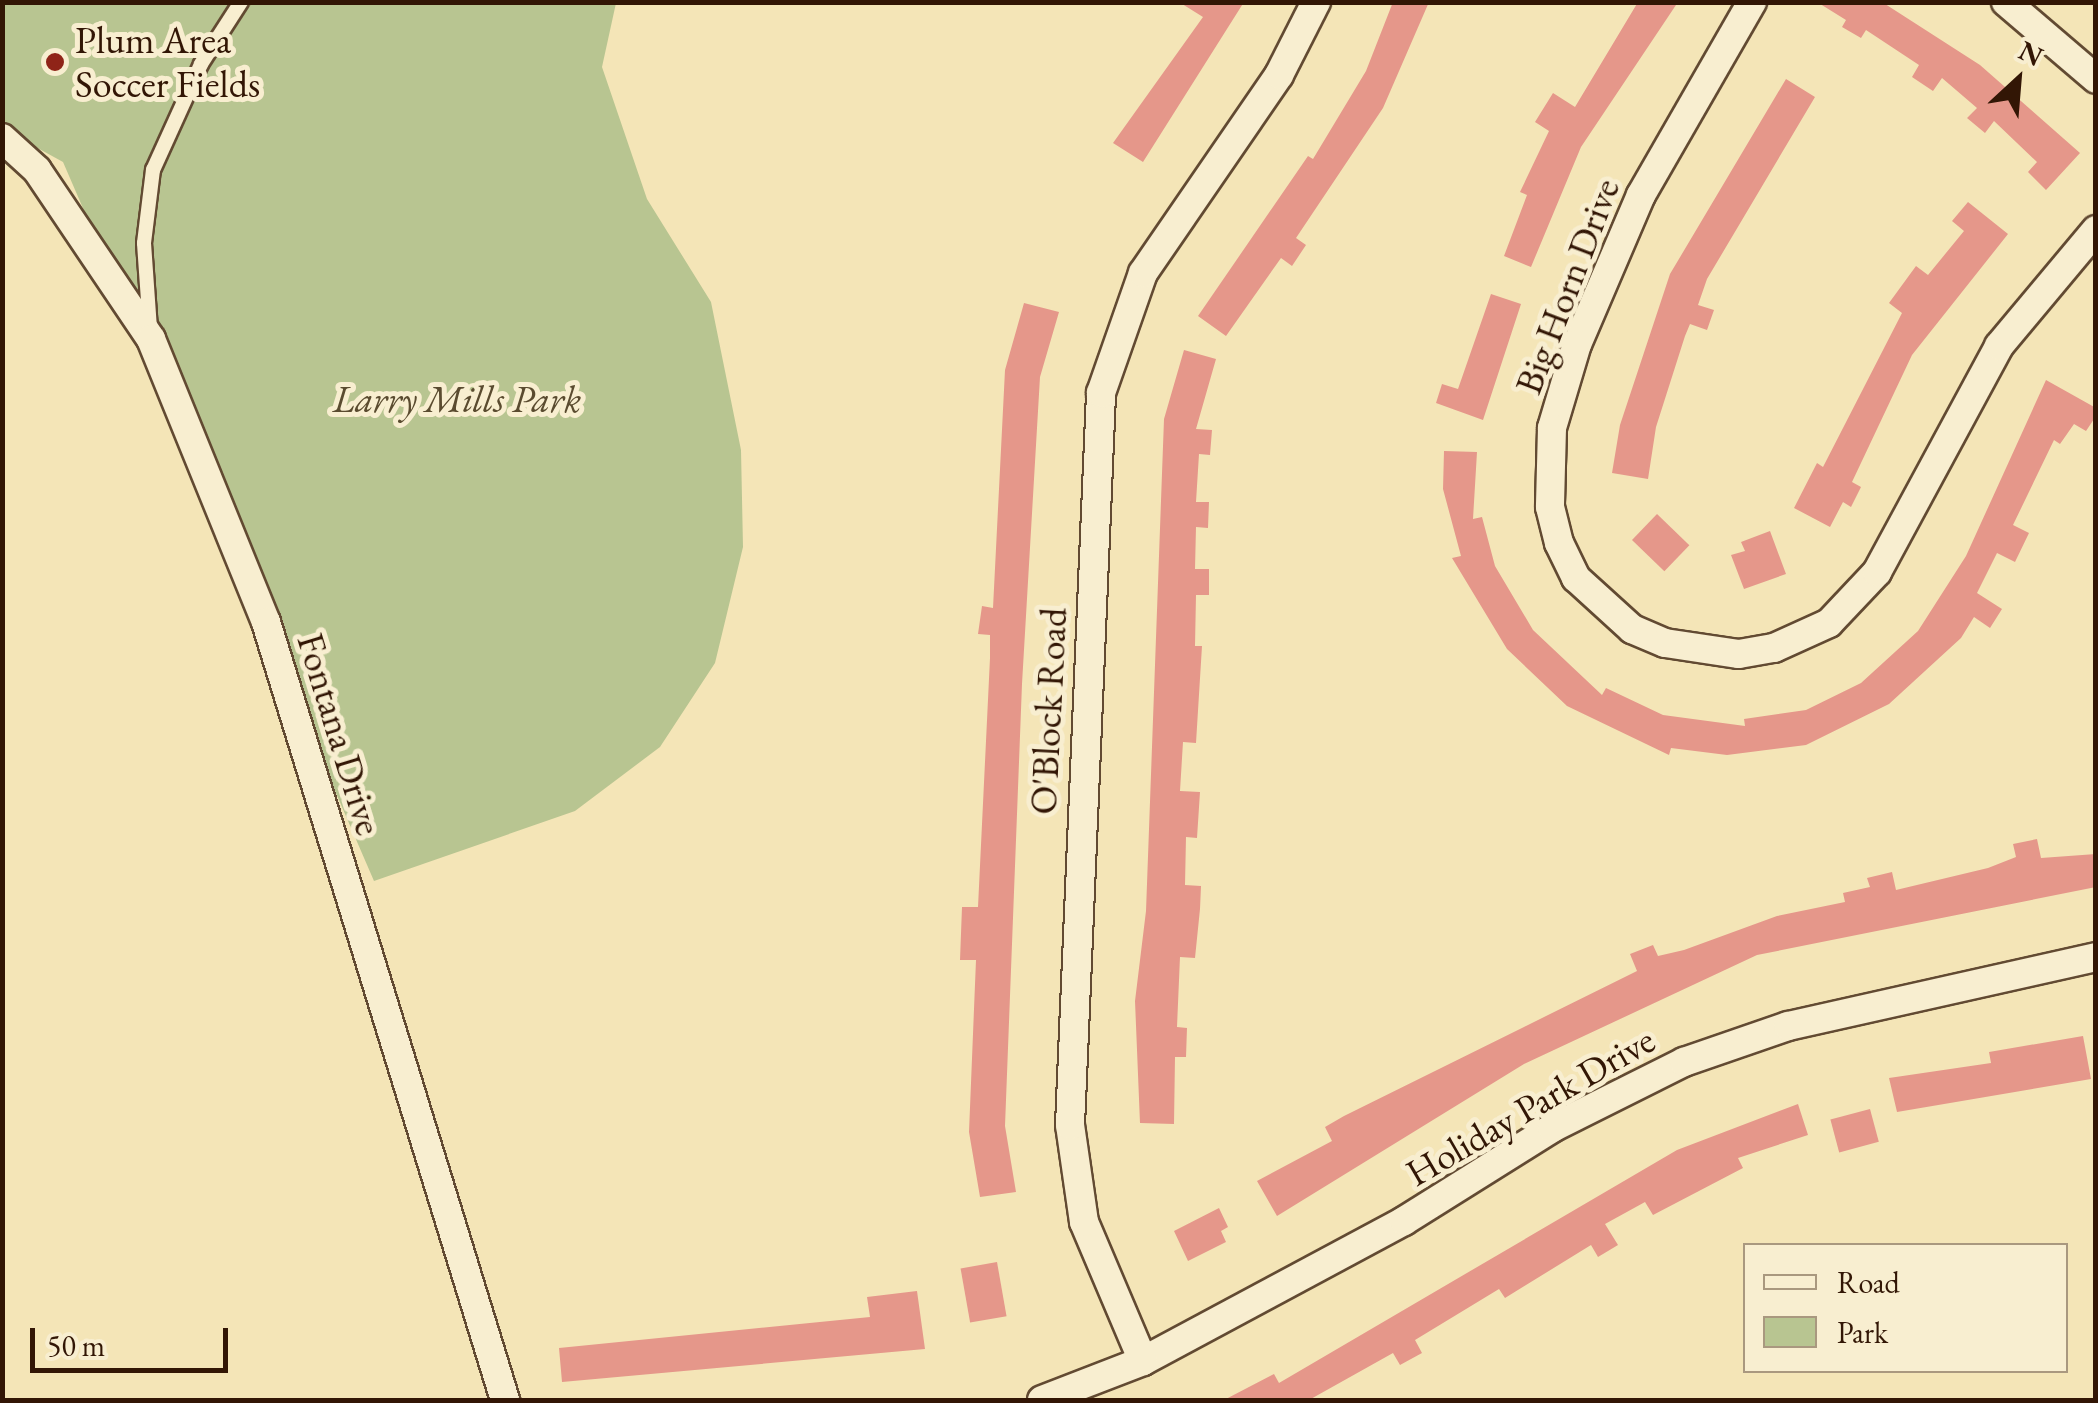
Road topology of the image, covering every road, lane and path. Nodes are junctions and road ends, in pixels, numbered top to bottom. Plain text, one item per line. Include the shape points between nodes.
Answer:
1 (240, 2) edge
2 (1316, 2) edge
3 (1752, 2) edge
4 (2006, 2) edge
5 (2096, 80) edge
6 (2, 138) edge
7 (2096, 230) edge
8 (151, 339) junction
9 (2096, 957) edge
10 (1144, 1362) junction
11 (504, 1400) edge
12 (1042, 1400) edge

1 - 8 lane via 202,64 153,170 144,243
2 - 10 street, O'Block Road via 1279,75 1144,273 1102,393 1070,1125 1084,1222
3 - 7 street, Big Horn Drive via 1640,194 1577,344 1552,428 1550,507 1559,543 1576,578 1632,628 1665,643 1740,654 1774,648 1829,623 1877,572 1999,346
4 - 5 street
6 - 8 street, Fontana Drive via 37,170
8 - 11 street, Fontana Drive via 266,622
9 - 10 street, Holiday Park Drive via 1788,1026 1684,1062 1552,1128 1404,1221
10 - 12 street

